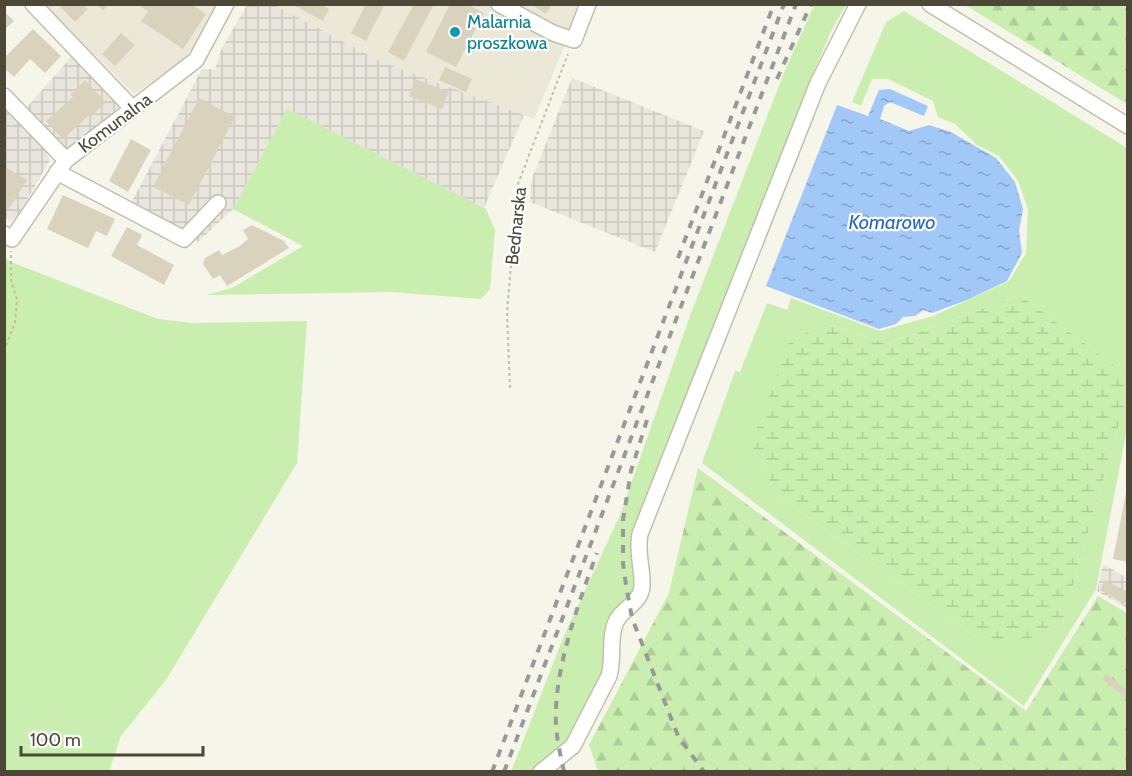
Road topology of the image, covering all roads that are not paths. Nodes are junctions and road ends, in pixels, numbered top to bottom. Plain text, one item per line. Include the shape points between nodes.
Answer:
1 (33, 4) edge
2 (500, 4) edge
3 (588, 4) edge
4 (858, 4) edge
5 (930, 4) edge
6 (226, 5) edge
7 (4, 96) edge
8 (133, 109) junction
9 (1128, 126) edge
10 (66, 160) junction
11 (57, 172) junction
12 (218, 203) dead end
13 (8, 236) edge
14 (541, 771) edge

1 - 8 street
2 - 3 street via 574,40
4 - 14 street via 818,83 640,534 642,587 636,602 615,624 609,676 579,738
5 - 9 street
6 - 8 street, Komunalna via 196,60
7 - 10 street
8 - 10 street, Komunalna
10 - 11 street, Komunalna
11 - 12 street via 184,239
11 - 13 street, Komunalna

